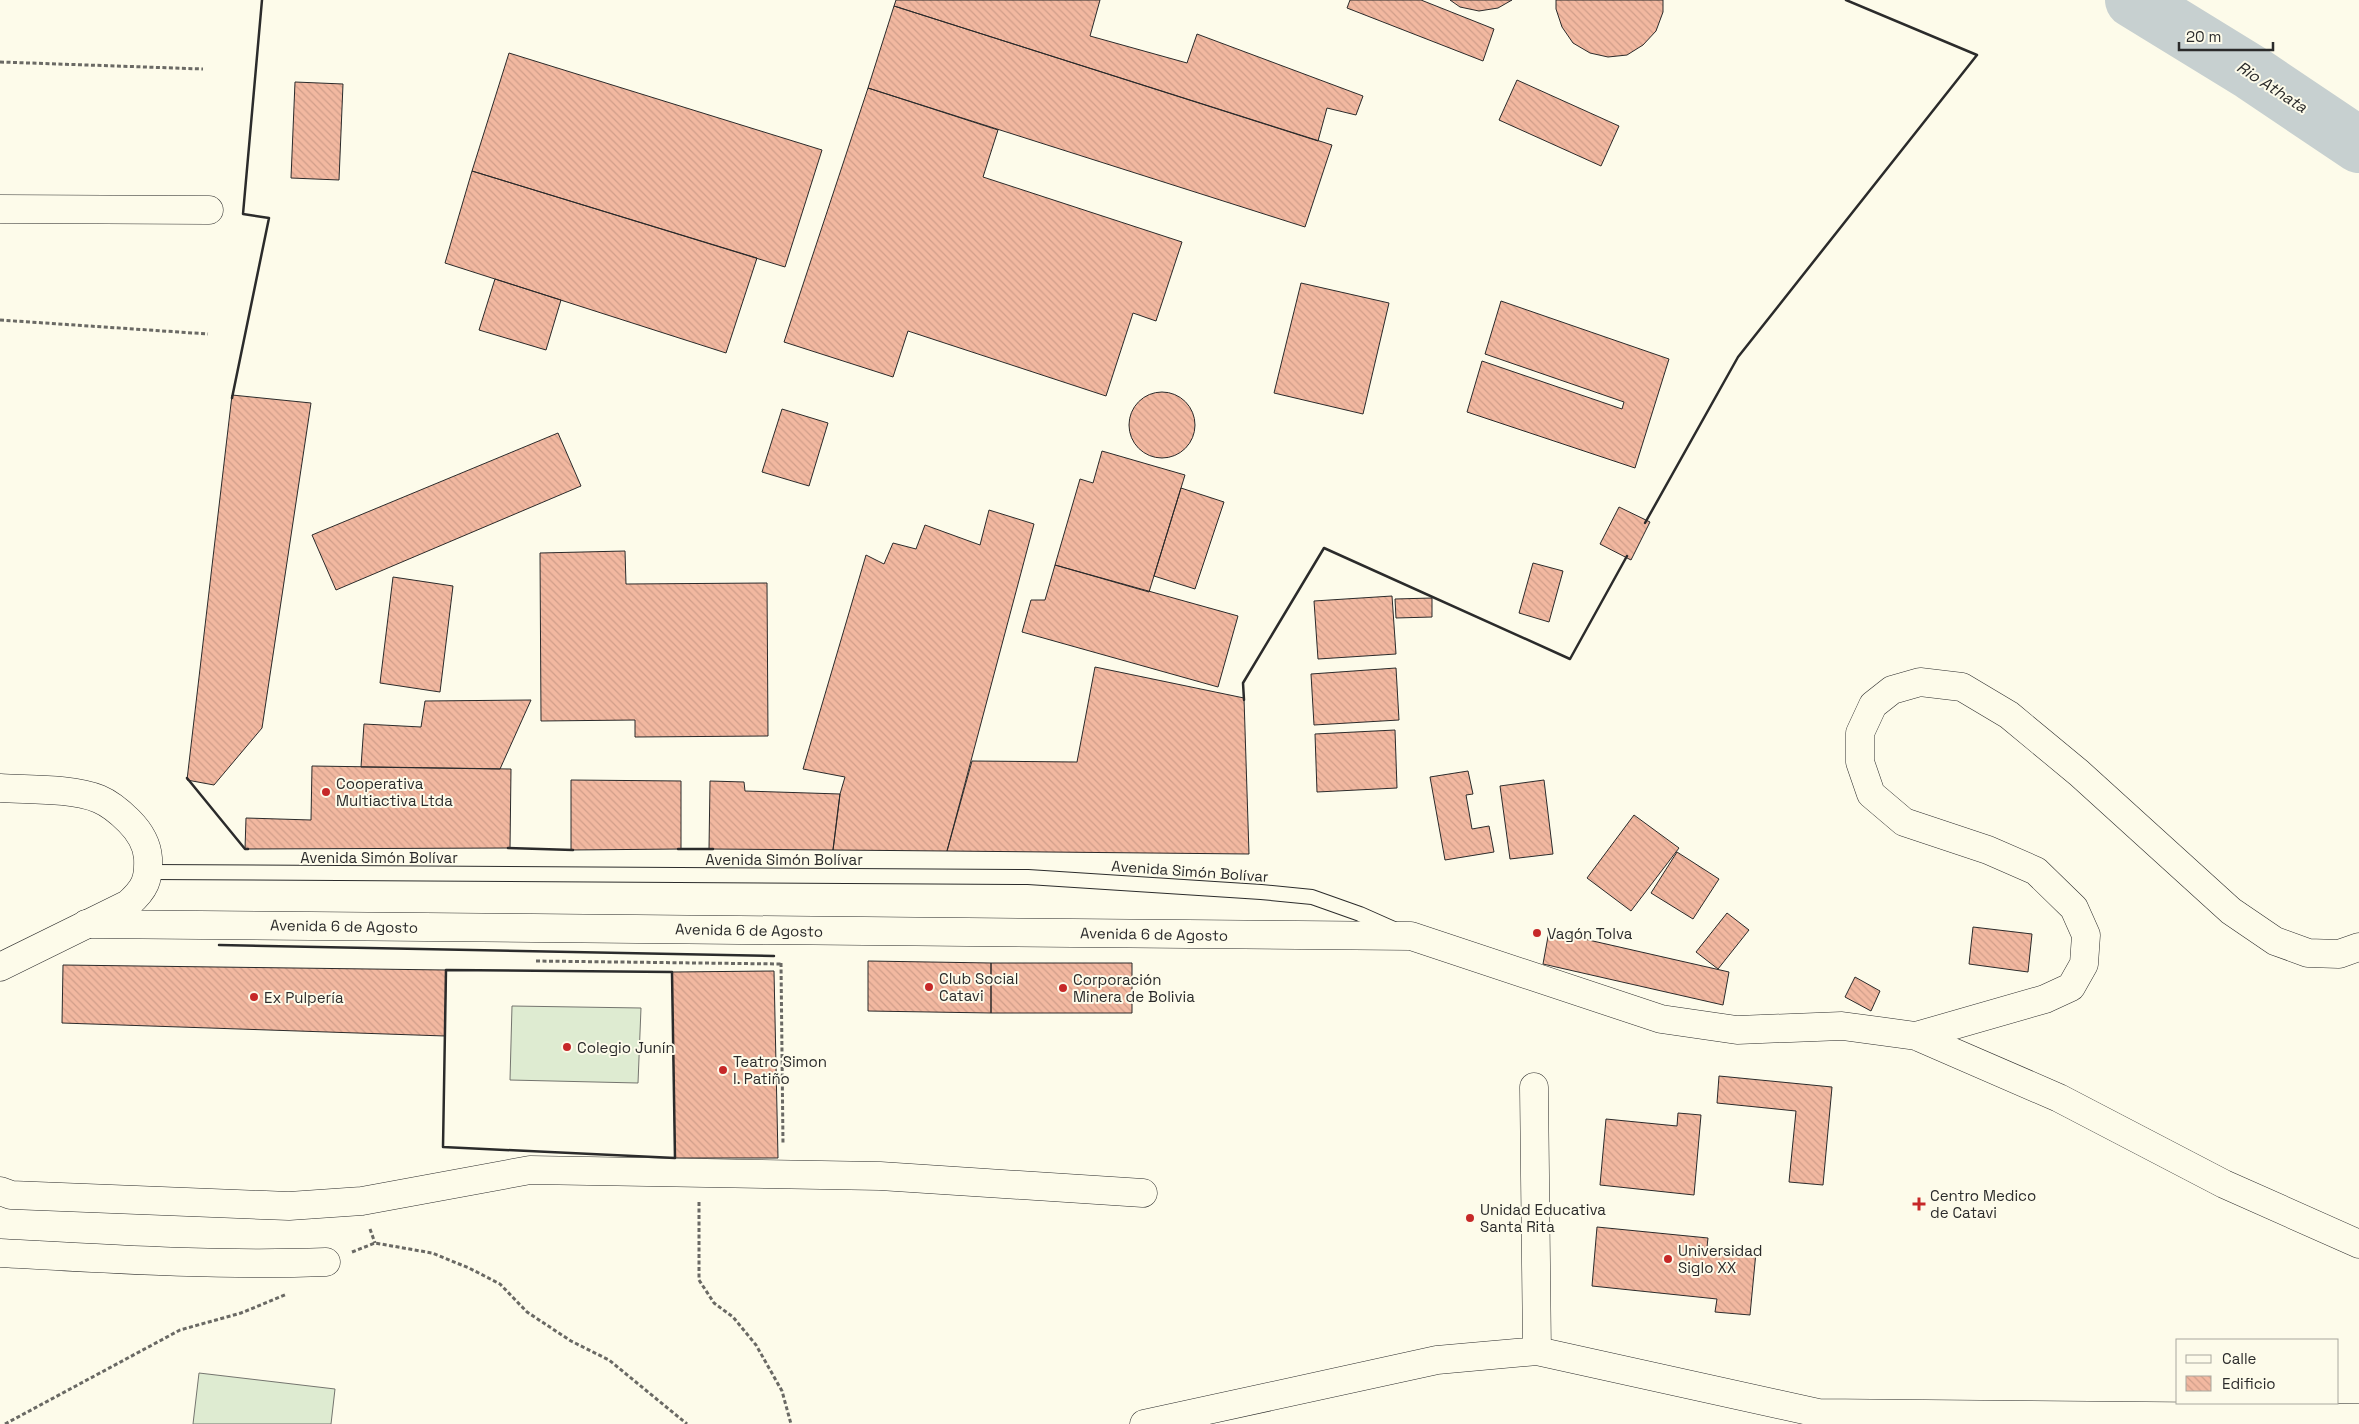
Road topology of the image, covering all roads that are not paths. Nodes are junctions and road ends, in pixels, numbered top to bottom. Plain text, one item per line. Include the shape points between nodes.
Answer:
1 (0, 209) edge
2 (209, 210) dead end
3 (0, 788) edge
4 (149, 872) junction
5 (86, 924) junction
6 (1411, 936) junction
7 (2359, 948) edge
8 (0, 967) edge
9 (1916, 1036) junction
10 (1534, 1087) dead end
11 (0, 1191) edge
12 (1143, 1193) dead end
13 (2359, 1244) edge
14 (0, 1253) edge
15 (316, 1263) road end
16 (1537, 1351) junction
17 (2359, 1418) edge
18 (1144, 1424) edge

1 - 2 street
3 - 4 street via 74,793 98,798 119,810 138,830 148,852
4 - 5 street via 142,892 128,904
4 - 6 lane, Avenida Simón Bolívar via 1028,877 1312,897
5 - 6 street, Avenida 6 de Agosto
5 - 8 street
6 - 9 street, Avenida 6 de Agosto via 1661,1018 1737,1030 1842,1026
7 - 9 street via 2339,954 2308,953 2275,941 2231,911 2079,773 2009,715 1962,686 1920,682 1892,690 1873,705 1860,733 1860,762 1871,794 1904,822 1988,850 2036,871 2074,908 2086,935 2084,964 2071,987 2045,999
9 - 13 street via 2059,1098 2224,1184
10 - 16 street
11 - 12 street via 11,1195 289,1206 362,1201 530,1170 880,1176
14 - 15 street via 171,1263
16 - 17 street via 1818,1413
16 - 18 street via 1437,1360

